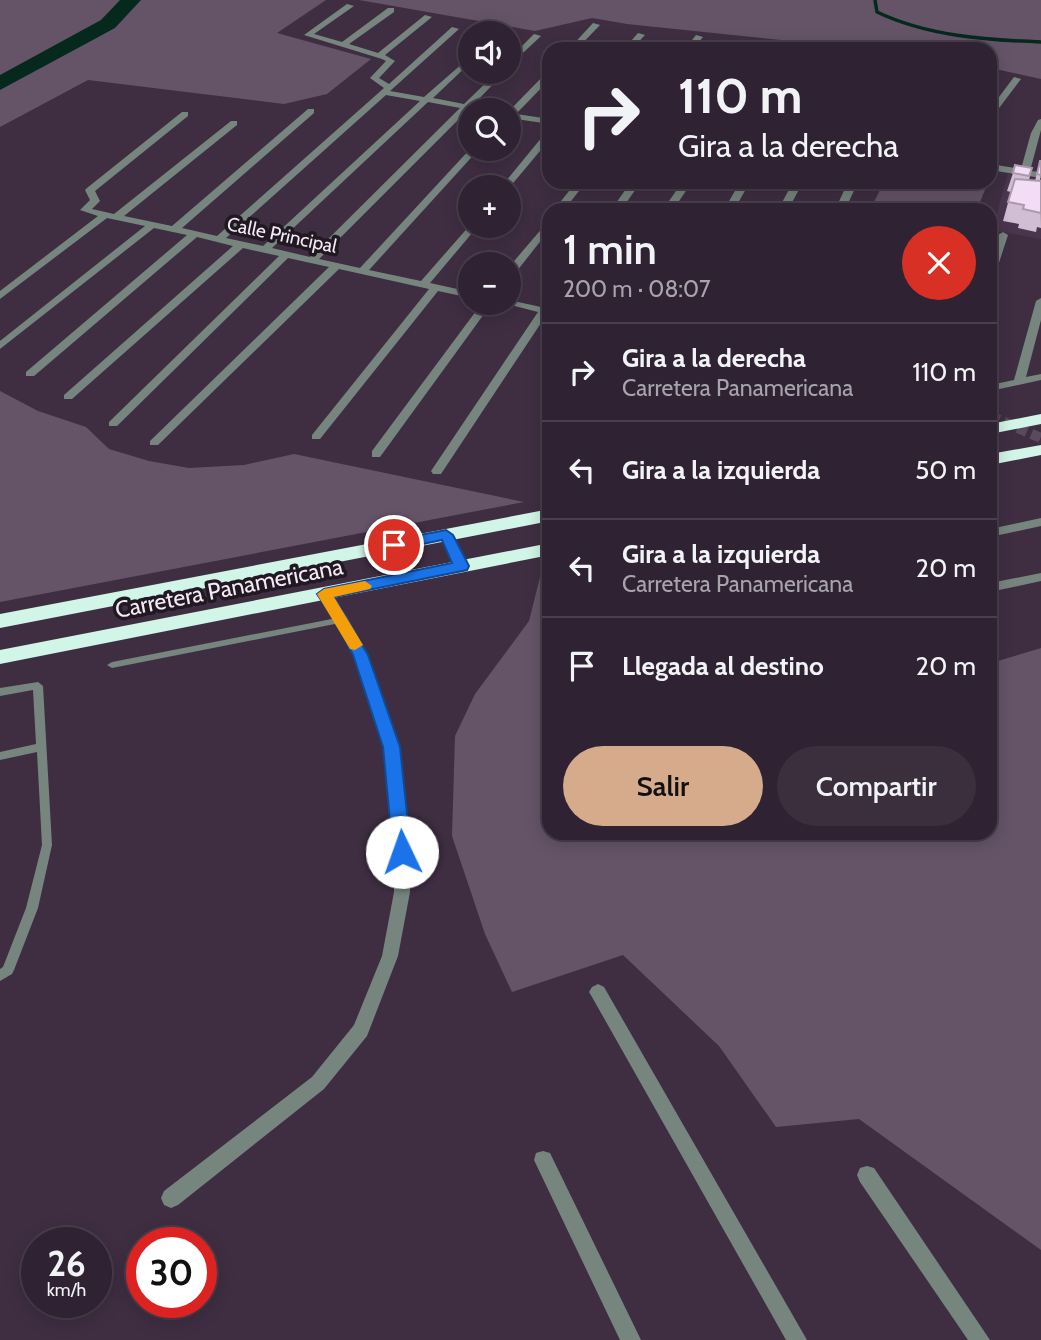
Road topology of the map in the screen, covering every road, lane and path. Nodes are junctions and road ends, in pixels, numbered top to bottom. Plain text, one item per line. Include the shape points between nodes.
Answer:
1 (351, 6) dead end
2 (391, 10) dead end
3 (428, 18) dead end
4 (596, 25) dead end
5 (455, 29) dead end
6 (641, 35) dead end
7 (537, 36) dead end
8 (699, 37) dead end
9 (580, 42) edge
10 (634, 42) edge
11 (695, 42) edge
12 (343, 45) junction
13 (521, 52) edge
14 (380, 55) junction
15 (458, 69) edge
16 (1017, 79) dead end
17 (542, 82) edge
18 (489, 84) edge
19 (387, 90) junction
20 (474, 98) edge
21 (424, 99) junction
22 (521, 104) edge
23 (997, 105) edge
24 (458, 106) edge
25 (311, 111) dead end
26 (185, 114) dead end
27 (458, 114) edge
28 (521, 117) edge
29 (542, 121) edge
30 (1041, 122) edge
31 (234, 123) dead end
32 (542, 143) edge
33 (464, 161) edge
34 (997, 168) edge
35 (1025, 173) junction
36 (515, 175) edge
37 (1041, 175) edge
38 (576, 189) edge
39 (564, 203) edge
40 (110, 216) junction
41 (152, 225) junction
42 (174, 230) junction
43 (542, 232) edge
44 (195, 234) junction
45 (1003, 235) dead end
46 (464, 238) edge
47 (219, 239) junction
48 (241, 244) junction
49 (265, 250) junction
50 (997, 253) edge
51 (286, 254) junction
52 (521, 259) edge
53 (312, 260) junction
54 (337, 265) junction
55 (362, 271) junction
56 (430, 286) junction
57 (458, 292) edge
58 (0, 296) edge
59 (1041, 301) edge
60 (521, 305) edge
61 (542, 307) edge
62 (478, 315) edge
63 (542, 315) edge
64 (0, 346) edge
65 (30, 374) dead end
66 (1041, 377) edge
67 (1019, 382) junction
68 (997, 387) edge
69 (68, 397) dead end
70 (1041, 419) edge
71 (113, 424) dead end
72 (997, 428) edge
73 (316, 437) dead end
74 (154, 443) dead end
75 (1041, 450) edge
76 (376, 454) dead end
77 (997, 459) edge
78 (437, 471) dead end
79 (542, 517) edge
80 (1041, 522) edge
81 (997, 531) edge
82 (446, 535) junction
83 (542, 551) edge
84 (461, 566) junction
85 (1041, 576) edge
86 (997, 586) edge
87 (324, 594) junction
88 (342, 620) junction
89 (0, 621) edge
90 (0, 657) edge
91 (112, 665) dead end
92 (0, 692) edge
93 (41, 747) junction
94 (0, 756) edge
95 (0, 976) edge
96 (598, 992) dead end
97 (543, 1160) dead end
98 (867, 1175) dead end
99 (171, 1198) dead end
100 (631, 1340) edge
101 (797, 1340) edge
102 (980, 1340) edge

1 - 12 street via 308,35
2 - 12 street
3 - 14 street
4 - 9 street
5 - 19 street
6 - 10 street
7 - 13 street
8 - 11 street
12 - 14 street
14 - 19 street via 391,61 374,78
15 - 21 street
16 - 23 street
17 - 22 street
18 - 20 street
19 - 21 street
19 - 47 street
21 - 24 street
21 - 49 street
25 - 42 street
26 - 40 street, Calle Principal via 90,190 95,201 85,210
27 - 53 street
28 - 29 street
30 - 35 street
31 - 40 street
32 - 36 street
33 - 55 street
34 - 35 street
35 - 37 street
38 - 39 street
40 - 41 street, Calle Principal
40 - 58 street
41 - 42 street, Calle Principal
41 - 64 street
42 - 44 street, Calle Principal
43 - 52 street
44 - 47 street, Calle Principal
44 - 65 street
45 - 50 street
46 - 56 street
47 - 48 street, Calle Principal
48 - 49 street, Calle Principal
48 - 69 street
49 - 51 street, Calle Principal
51 - 53 street, Calle Principal
51 - 71 street
53 - 54 street, Calle Principal
54 - 55 street, Calle Principal
54 - 74 street
55 - 56 street, Calle Principal
56 - 57 street, Calle Principal
56 - 73 street
59 - 67 street
60 - 61 street
62 - 76 street
63 - 78 street
66 - 67 street
67 - 68 street
70 - 72 highway
75 - 77 highway
79 - 82 highway, Carretera Panamericana
80 - 81 street
82 - 84 highway
82 - 89 highway, Carretera Panamericana
83 - 84 highway, Carretera Panamericana
84 - 87 highway, Carretera Panamericana
85 - 86 street
87 - 88 street
87 - 90 highway, Carretera Panamericana
88 - 91 lane
88 - 99 street via 360,655 391,747 402,832 402,892 390,956 361,1030 318,1083
92 - 93 lane via 38,685
93 - 94 lane
93 - 95 lane via 47,845 32,908 8,970
96 - 101 street
97 - 100 street
98 - 102 street

